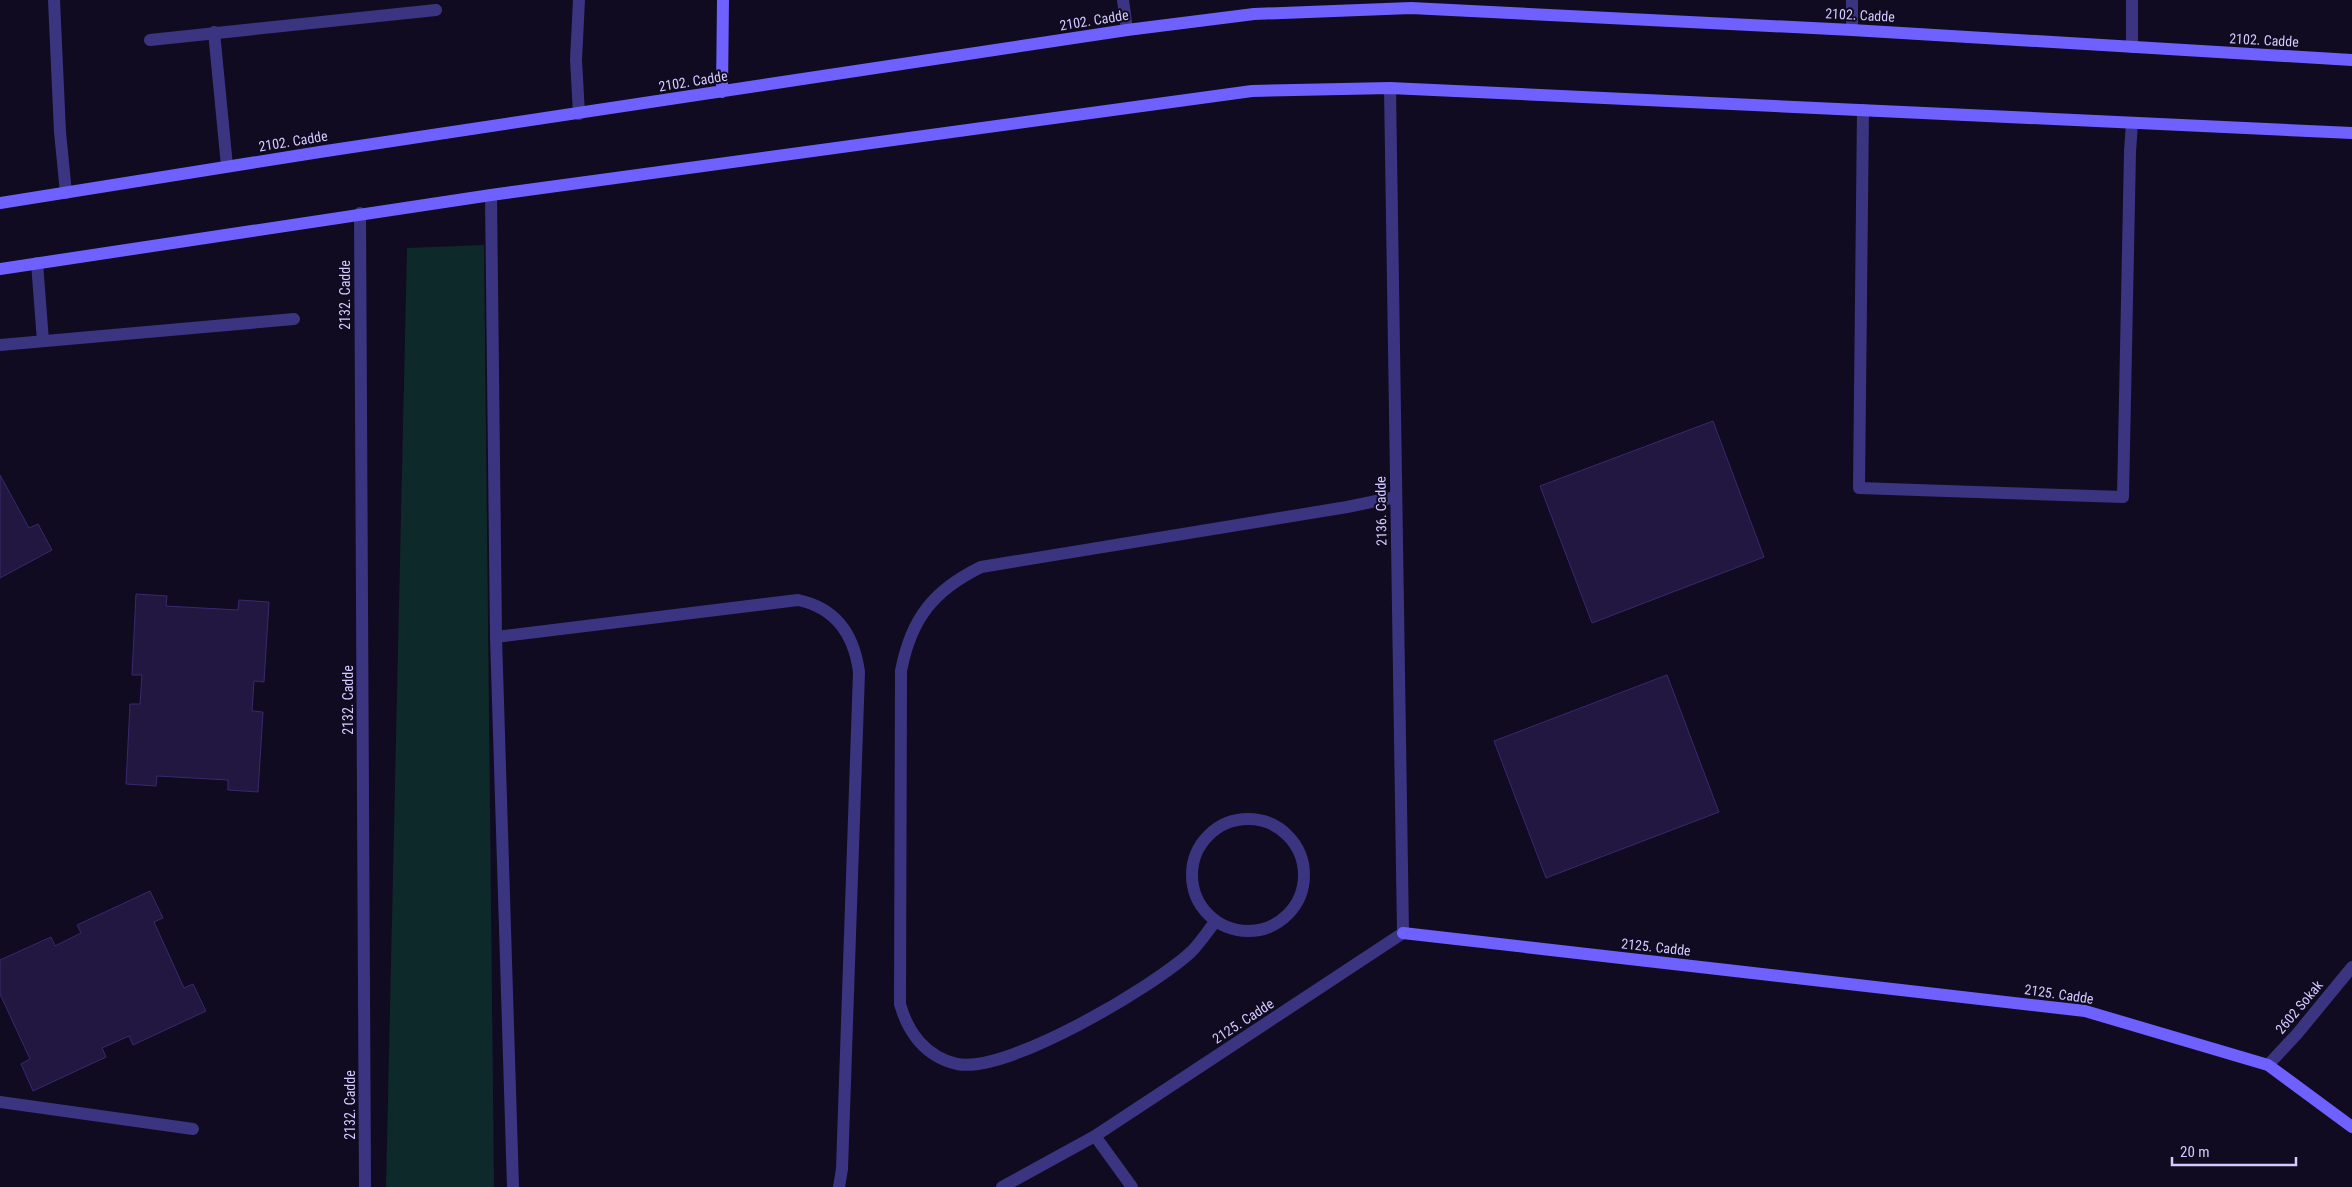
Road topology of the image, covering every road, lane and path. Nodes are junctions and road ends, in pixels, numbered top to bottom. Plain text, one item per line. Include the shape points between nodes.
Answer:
1 (54, 0) edge
2 (579, 0) edge
3 (723, 0) edge
4 (1123, 0) edge
5 (1852, 0) edge
6 (2132, 0) edge
7 (436, 10) dead end
8 (1127, 30) junction
9 (1852, 30) junction
10 (214, 32) junction
11 (150, 40) dead end
12 (2132, 47) junction
13 (2352, 60) edge
14 (1390, 88) junction
15 (722, 92) junction
16 (1863, 110) junction
17 (579, 114) junction
18 (2132, 123) junction
19 (2352, 133) edge
20 (228, 166) junction
21 (66, 192) junction
22 (491, 195) junction
23 (0, 203) edge
24 (360, 214) junction
25 (37, 263) junction
26 (0, 268) edge
27 (294, 319) dead end
28 (44, 341) junction
29 (0, 345) edge
30 (1396, 497) junction
31 (496, 637) junction
32 (1215, 922) junction
33 (1403, 934) junction
34 (2352, 967) edge
35 (2268, 1065) junction
36 (0, 1102) edge
37 (2352, 1126) edge
38 (193, 1129) dead end
39 (1095, 1136) junction
40 (365, 1187) edge
41 (513, 1187) edge
42 (839, 1187) edge
43 (1002, 1187) edge
44 (1132, 1187) edge

1 - 21 street
2 - 17 street via 576,60
3 - 15 street
4 - 8 street
5 - 9 street
6 - 12 street
7 - 10 street
8 - 9 street, 2102. Cadde via 1254,14 1411,8
8 - 15 street, 2102. Cadde
9 - 12 street, 2102. Cadde
10 - 11 street
10 - 20 street
12 - 13 street, 2102. Cadde
14 - 16 street
14 - 22 street via 1252,91
14 - 30 street, 2136. Cadde
15 - 17 street, 2102. Cadde
16 - 18 street
16 - 18 street via 1859,488 2123,497
17 - 20 street, 2102. Cadde
18 - 19 street
20 - 21 street, 2102. Cadde
21 - 23 street, 2102. Cadde
22 - 24 street
22 - 31 street
24 - 25 street
24 - 40 street, 2132. Cadde
25 - 26 street
25 - 28 street
27 - 28 street
28 - 29 street
30 - 32 street via 981,566 944,588 915,625 901,671 900,1004 912,1035 923,1047 939,1058 958,1064 977,1065 1010,1057 1076,1027 1165,972 1191,951
30 - 33 street, 2136. Cadde
31 - 41 street
31 - 42 street via 798,600 824,609 845,628 855,649 859,672
32 - 32 street via 1239,932 1264,930 1286,918 1291,911 1301,896 1305,871 1298,847 1280,828 1248,819 1231,820 1209,832 1195,854 1191,879 1198,904
33 - 35 street, 2125. Cadde via 2085,1011
33 - 39 street, 2125. Cadde
34 - 35 street, 2602 Sokak via 2298,1034
35 - 37 street, 2125. Cadde
36 - 38 street
39 - 43 street, 2125. Cadde
39 - 44 street

